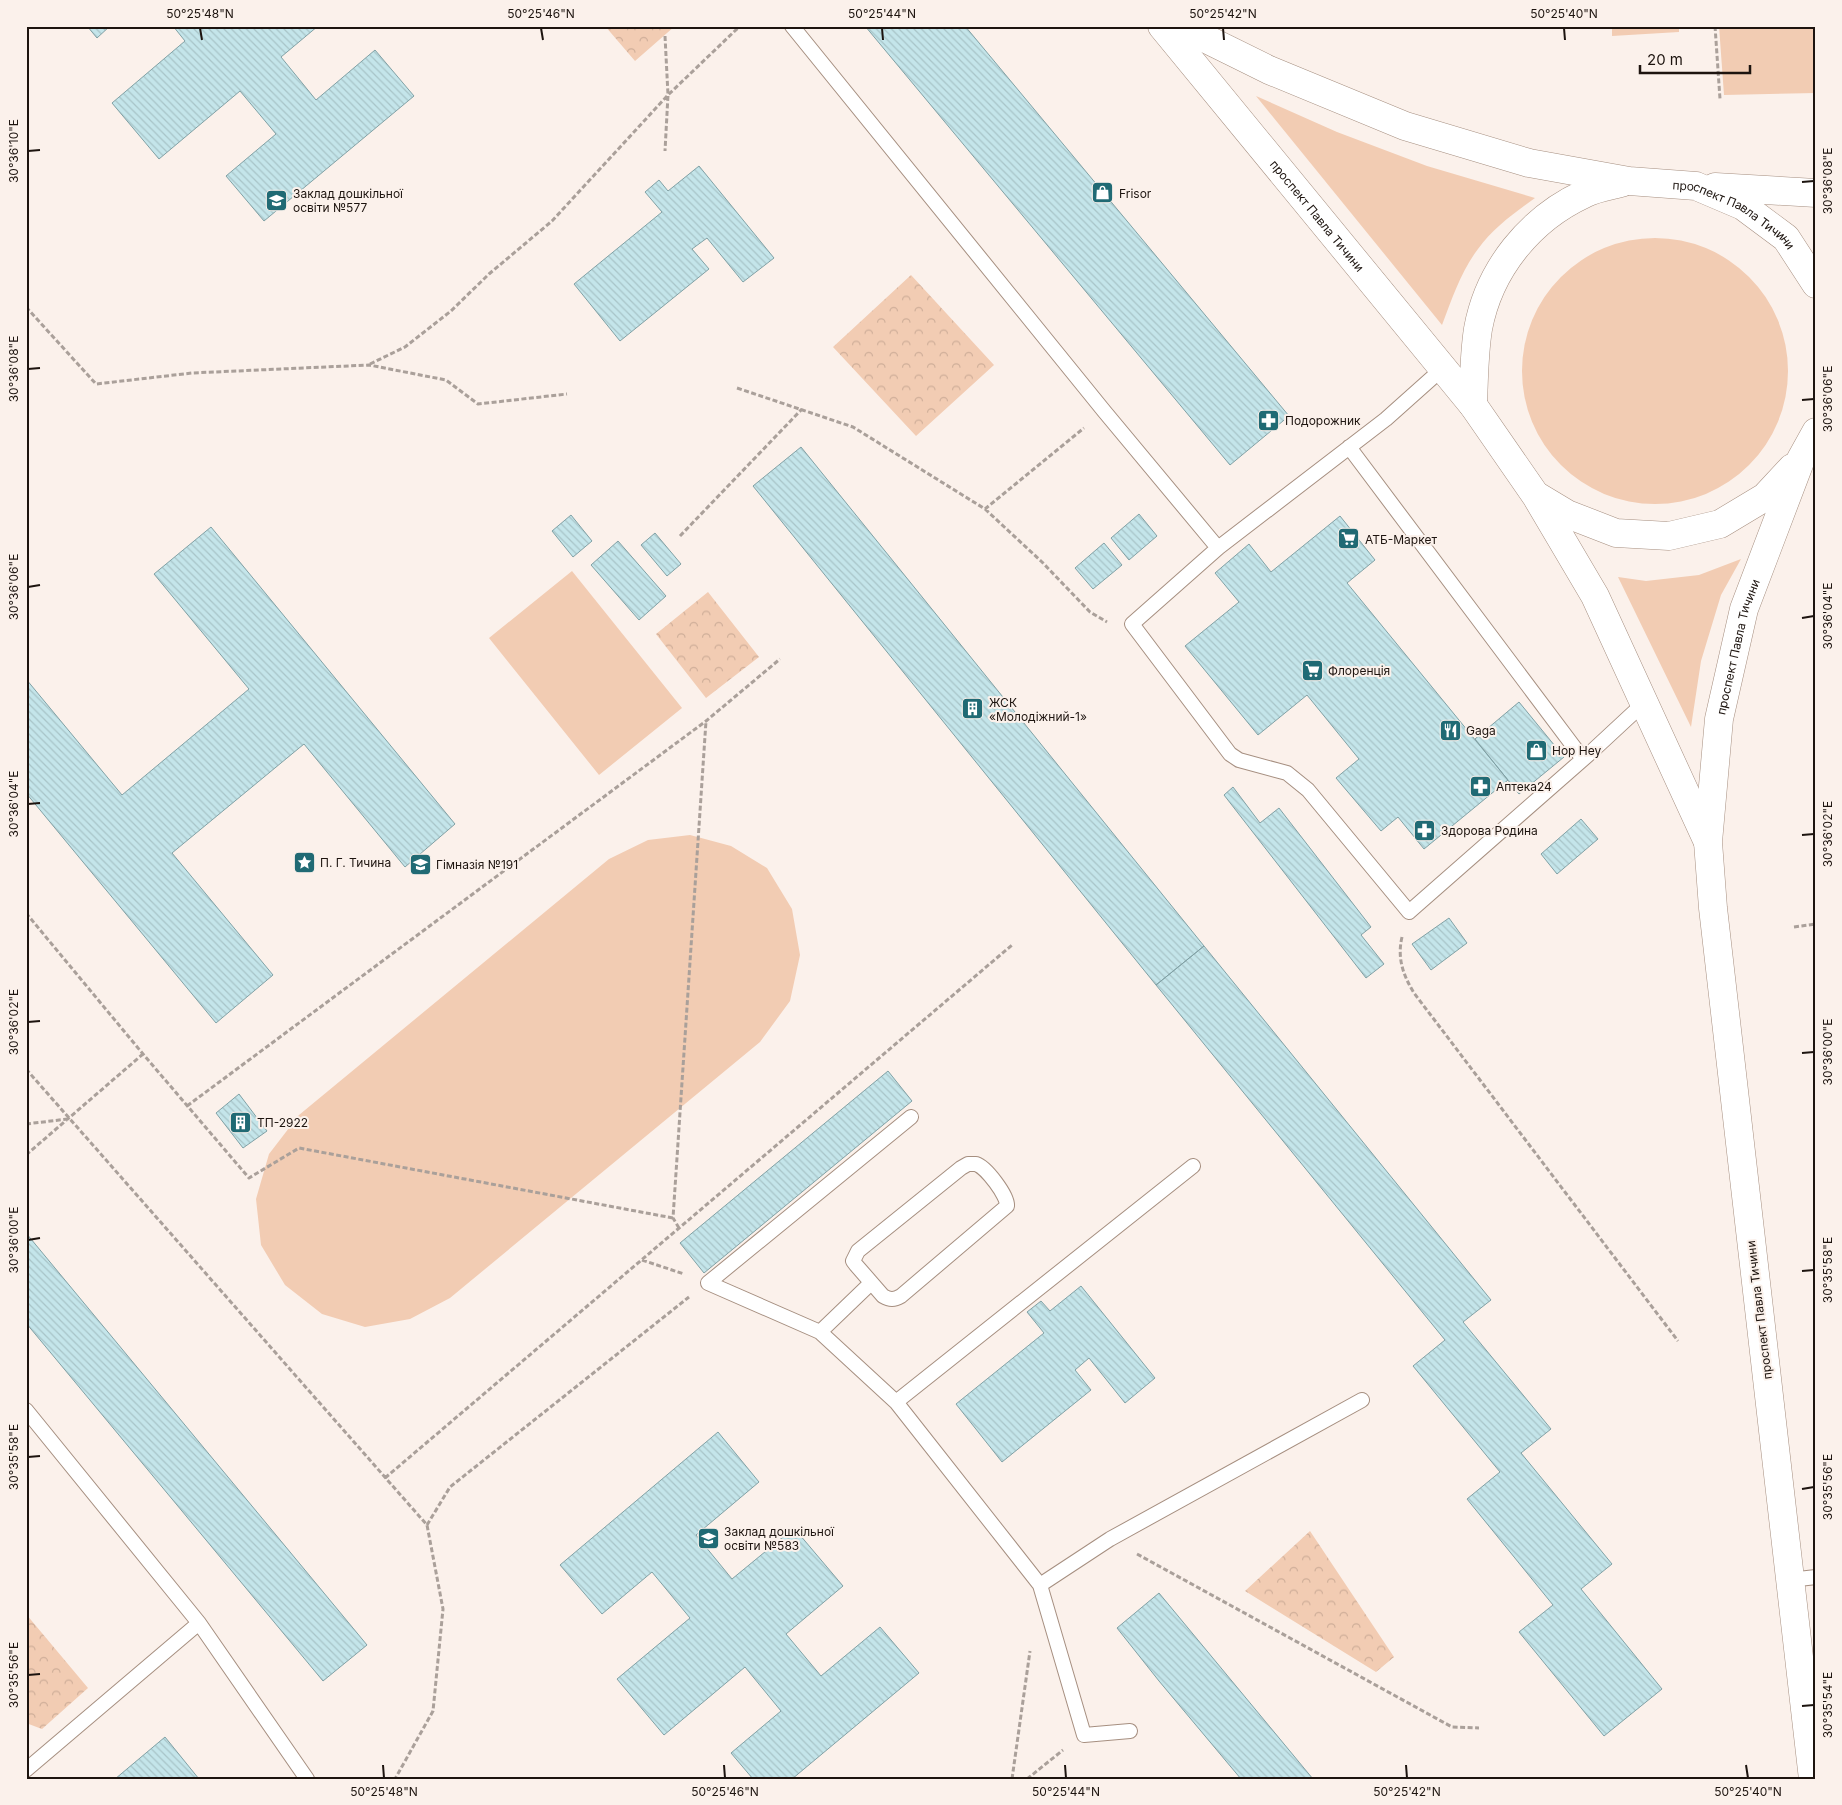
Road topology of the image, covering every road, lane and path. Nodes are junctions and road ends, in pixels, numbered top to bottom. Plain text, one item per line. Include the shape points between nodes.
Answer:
1 (740, 26) edge
2 (792, 26) edge
3 (1162, 26) edge
4 (1180, 26) edge
5 (1715, 26) edge
6 (664, 36) dead end
7 (668, 95) junction
8 (1720, 99) dead end
9 (665, 152) dead end
10 (1629, 181) junction
11 (1696, 186) junction
12 (1816, 193) edge
13 (1816, 284) edge
14 (26, 307) edge
15 (369, 365) junction
16 (1442, 369) junction
17 (737, 388) dead end
18 (567, 394) dead end
19 (1473, 405) junction
20 (802, 409) junction
21 (1104, 411) junction
22 (1816, 432) edge
23 (1350, 447) junction
24 (1801, 459) junction
25 (1536, 496) junction
26 (985, 509) junction
27 (680, 536) dead end
28 (1218, 548) junction
29 (1132, 624) junction
30 (780, 659) dead end
31 (1644, 703) junction
32 (706, 721) junction
33 (1584, 759) junction
34 (1708, 842) junction
35 (1409, 912) junction
36 (26, 913) edge
37 (1816, 924) edge
38 (1794, 927) dead end
39 (1012, 945) dead end
40 (143, 1054) junction
41 (26, 1070) edge
42 (187, 1106) junction
43 (911, 1117) dead end
44 (70, 1119) junction
45 (26, 1124) edge
46 (26, 1156) edge
47 (1193, 1166) dead end
48 (674, 1218) junction
49 (679, 1228) junction
50 (642, 1260) junction
51 (708, 1283) junction
52 (871, 1283) junction
53 (820, 1332) junction
54 (1678, 1341) dead end
55 (1362, 1400) dead end
56 (896, 1402) junction
57 (26, 1410) edge
58 (385, 1478) junction
59 (427, 1524) junction
60 (1110, 1539) junction
61 (1803, 1578) edge
62 (1040, 1585) junction
63 (200, 1623) junction
64 (1032, 1643) dead end
65 (1479, 1728) dead end
66 (1130, 1731) dead end
67 (1084, 1735) junction
68 (26, 1770) edge
69 (307, 1779) edge
70 (395, 1779) edge
71 (1012, 1779) edge
72 (1026, 1779) edge
73 (1812, 1779) edge

1 - 7 path
2 - 21 lane
3 - 16 street, проспект Павла Тичини
4 - 10 street, проспект Павла Тичини via 1269,70 1405,126 1529,163
5 - 8 path
6 - 7 path
7 - 9 path
7 - 15 path via 552,220 450,311 404,346
10 - 11 street, проспект Павла Тичини
10 - 19 street, проспект Павла Тичини via 1585,193 1547,216 1514,247 1491,286 1478,329
11 - 12 street
11 - 13 street, проспект Павла Тичини via 1743,206 1786,238
14 - 15 path via 96,384 192,373
15 - 18 path via 446,380 478,404
16 - 19 street, проспект Павла Тичини
16 - 23 lane
17 - 20 path
19 - 25 street, проспект Павла Тичини
20 - 26 path via 853,427
20 - 27 path
21 - 26 path
21 - 28 lane
22 - 24 street, проспект Павла Тичини
23 - 28 lane
23 - 33 lane
24 - 25 street, проспект Павла Тичини via 1765,498 1720,524 1669,536 1616,533 1567,514
24 - 34 street, проспект Павла Тичини via 1744,609 1719,720
25 - 31 street, проспект Павла Тичини via 1594,596
26 - 29 path via 1098,618 1106,622
28 - 29 lane
29 - 35 lane via 1230,754 1239,760 1287,773 1308,790
30 - 32 path
31 - 33 lane
31 - 34 street, проспект Павла Тичини
32 - 42 path
32 - 48 path
33 - 35 lane
34 - 61 street, проспект Павла Тичини via 1713,908
35 - 54 path via 1401,942 1400,962 1414,993
36 - 40 path
37 - 38 path
39 - 49 path
40 - 42 path
40 - 44 path
41 - 44 path
42 - 48 path via 249,1178 299,1148
43 - 51 lane
44 - 45 path
44 - 46 path
44 - 58 path
47 - 56 lane
48 - 49 path
49 - 50 path
50 - 51 path
50 - 58 path
51 - 53 lane
51 - 59 path via 450,1486
52 - 52 lane via 853,1261 858,1251 961,1168 968,1164 983,1168 1008,1200 1007,1206 895,1299 883,1296
52 - 53 lane
53 - 56 lane
55 - 60 lane
56 - 62 lane
57 - 63 lane
58 - 59 path
59 - 70 path via 443,1610 433,1711
60 - 62 lane
60 - 65 path via 1452,1727
61 - 73 street, проспект Павла Тичини
62 - 67 lane
63 - 68 lane
63 - 69 lane
64 - 71 path
66 - 67 lane
67 - 72 path

